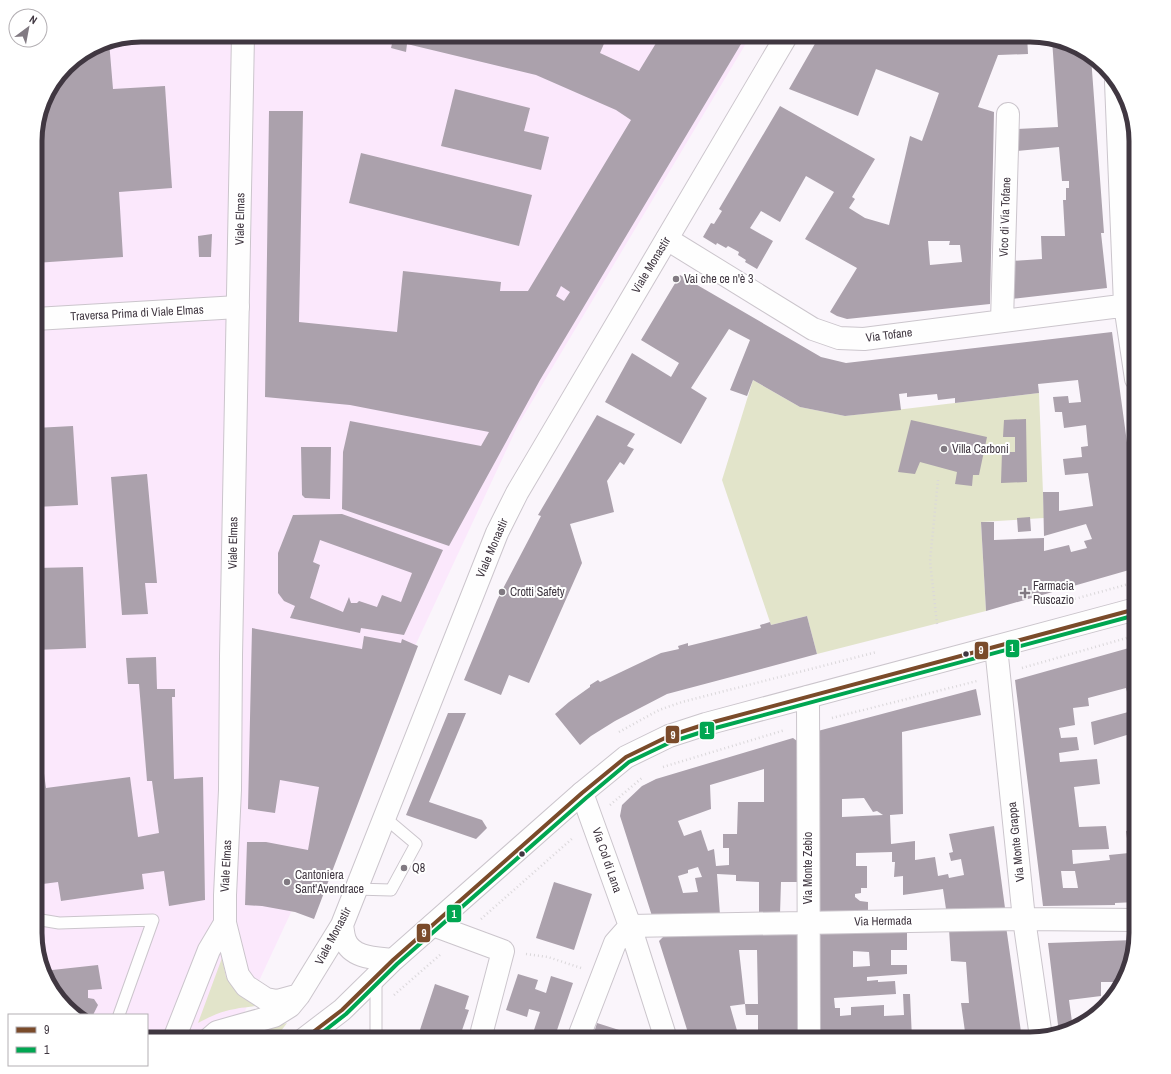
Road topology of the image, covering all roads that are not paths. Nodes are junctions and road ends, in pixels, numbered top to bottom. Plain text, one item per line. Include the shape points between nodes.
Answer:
1 (243, 42) edge
2 (783, 42) edge
3 (1117, 93) edge
4 (1008, 114) dead end
5 (667, 239) junction
6 (1129, 289) edge
7 (1129, 305) edge
8 (238, 307) junction
9 (42, 319) edge
10 (1002, 321) junction
11 (1129, 611) edge
12 (996, 647) junction
13 (808, 697) junction
14 (582, 793) junction
15 (384, 817) junction
16 (355, 889) junction
17 (1024, 919) junction
18 (42, 920) edge
19 (1129, 920) edge
20 (808, 923) junction
21 (225, 924) junction
22 (342, 924) junction
23 (433, 925) junction
24 (630, 926) junction
25 (393, 960) junction
26 (376, 977) junction
27 (299, 995) junction
28 (342, 1010) junction
29 (119, 1014) edge
30 (1040, 1031) edge
31 (177, 1032) edge
32 (217, 1032) edge
33 (313, 1032) edge
34 (332, 1032) edge
35 (376, 1032) edge
36 (482, 1032) edge
37 (581, 1032) edge
38 (664, 1032) edge
39 (809, 1032) edge

1 - 8 street, Viale Elmas
2 - 5 street, Viale Monastir
3 - 6 street
4 - 10 street, Vico di Via Tofane
5 - 10 street, Via Tofane via 813,329 839,338 864,339
5 - 15 street, Viale Monastir via 517,493 497,533
7 - 10 street, Via Tofane
8 - 9 street, Traversa Prima di Viale Elmas
8 - 21 street, Viale Elmas via 230,790
11 - 12 street
12 - 13 street
12 - 17 street, Via Monte Grappa
13 - 14 street via 669,736 626,757
13 - 20 street, Via Monte Zebio
14 - 23 street
14 - 24 street, Via Col di Lana
15 - 16 street, Viale Monastir
15 - 16 lane via 416,844 391,890
16 - 22 street, Viale Monastir
17 - 19 street, Via Hermada
17 - 20 street, Via Hermada
17 - 30 street, Via Monte Grappa
18 - 29 lane via 59,923 153,920
20 - 24 street, Via Hermada
20 - 39 street, Via Monte Zebio
21 - 27 street, Viale Elmas via 238,975 246,986 266,999 277,1001
21 - 31 street via 209,950
22 - 25 street via 345,942 354,951 364,956
22 - 27 street, Viale Monastir
23 - 25 street
23 - 36 street via 503,951
24 - 37 street via 615,943
24 - 38 street, Via Col di Lana
25 - 26 street
26 - 28 street
26 - 35 lane
27 - 32 street, Viale Monastir via 290,1006 274,1016
28 - 33 street
28 - 34 street

